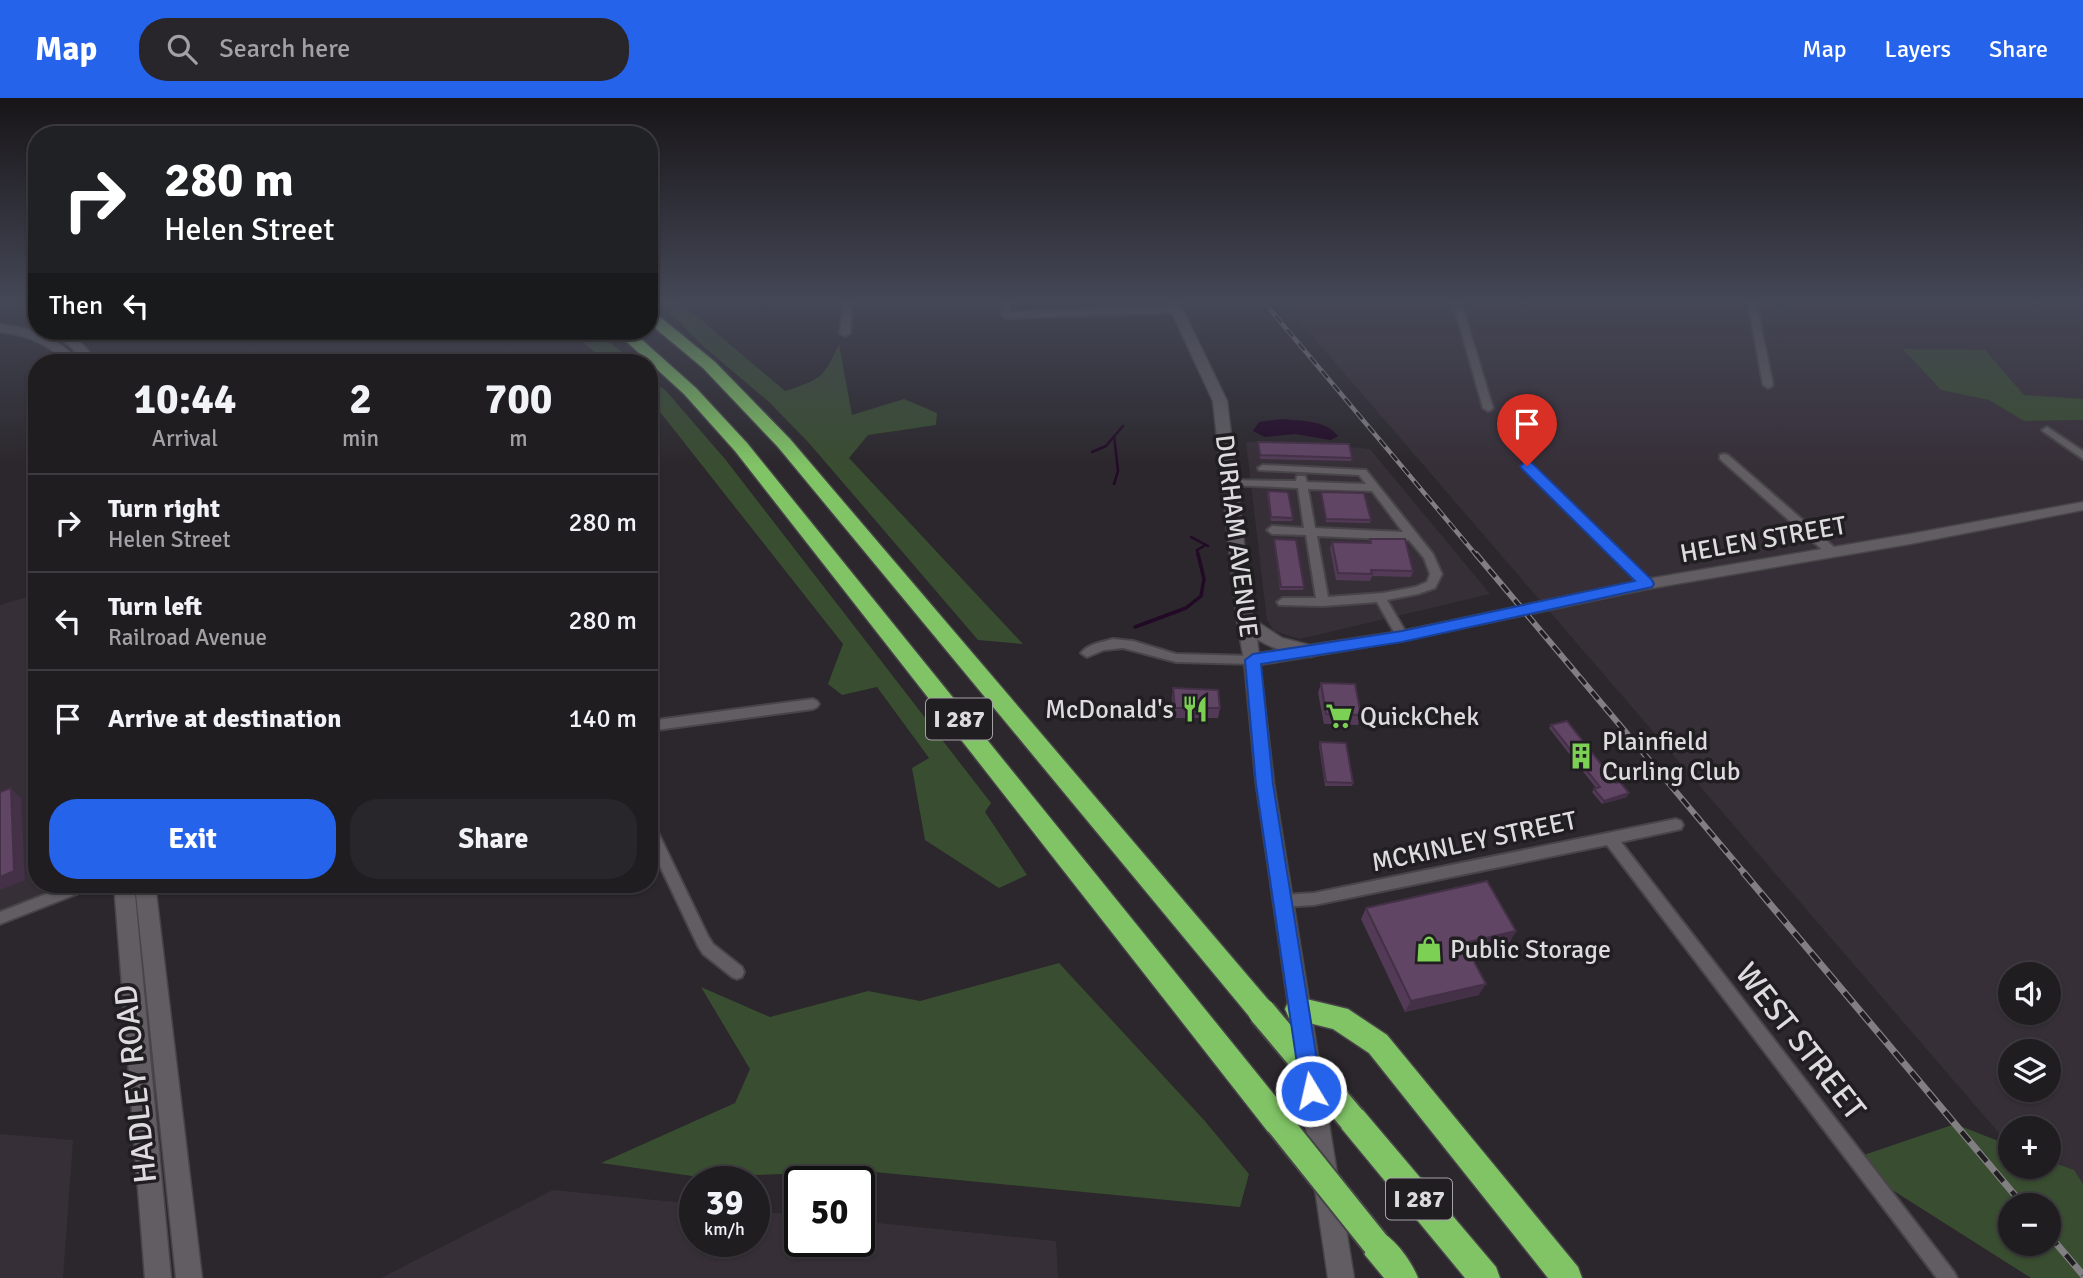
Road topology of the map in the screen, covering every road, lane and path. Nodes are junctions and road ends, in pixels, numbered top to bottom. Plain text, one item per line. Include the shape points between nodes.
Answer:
1 (699, 357) edge
2 (1199, 357) edge
3 (1473, 357) edge
4 (1763, 357) edge
5 (658, 362) edge
6 (1768, 385) dead end
7 (1488, 408) dead end
8 (2047, 430) dead end
9 (2083, 456) edge
10 (1724, 457) dead end
11 (1527, 466) dead end
12 (1263, 468) dead end
13 (1300, 469) junction
14 (1229, 482) junction
15 (1302, 485) junction
16 (1374, 488) junction
17 (2083, 506) edge
18 (1272, 530) dead end
19 (1311, 532) junction
20 (1412, 536) junction
21 (1910, 539) joint
22 (1831, 551) junction
23 (1647, 584) junction
24 (1379, 596) junction
25 (1283, 602) dead end
26 (1323, 602) junction
27 (1245, 621) junction
28 (1402, 636) junction
29 (1311, 651) junction
30 (1087, 653) dead end
31 (1253, 660) junction
32 (813, 704) dead end
33 (658, 725) edge
34 (1676, 825) dead end
35 (1610, 838) junction
36 (658, 847) edge
37 (64, 893) edge
38 (125, 893) edge
39 (146, 893) edge
40 (1282, 901) junction
41 (0, 918) edge
42 (737, 972) dead end
43 (1298, 1009) junction
44 (158, 1278) edge
45 (189, 1278) edge
46 (1341, 1278) edge
47 (1403, 1278) edge
48 (1485, 1278) edge
49 (1567, 1278) edge
50 (1948, 1278) edge

1 - 48 highway, I 287, bridge via 784,443
2 - 14 main road, DURHAM AVENUE via 1220,401
3 - 7 street
4 - 6 street
5 - 47 highway, I 287, bridge via 741,447
8 - 9 street
10 - 22 street
11 - 23 street
12 - 13 street
13 - 15 street
13 - 16 street via 1362,472
14 - 15 street
14 - 27 main road, DURHAM AVENUE
15 - 16 street
15 - 19 street
16 - 20 street
17 - 21 street
18 - 19 street
19 - 20 street
19 - 26 street
20 - 24 street via 1433,565 1436,574 1431,585
21 - 22 street, HELEN STREET
22 - 23 street, HELEN STREET
23 - 28 street, HELEN STREET
24 - 26 street
24 - 28 street
25 - 26 street
27 - 29 main road via 1270,641
27 - 31 main road, DURHAM AVENUE
28 - 29 street, HELEN STREET
29 - 31 street, HELEN STREET
30 - 31 street via 1102,645 1125,643 1163,656
31 - 40 main road, DURHAM AVENUE
32 - 33 street
34 - 35 street, MCKINLEY STREET
35 - 40 street, MCKINLEY STREET via 1314,900
35 - 50 street, WEST STREET
36 - 42 street via 708,949
37 - 41 street
38 - 44 main road, HADLEY ROAD
39 - 45 main road, HADLEY ROAD
40 - 43 main road, DURHAM AVENUE
43 - 46 main road, DURHAM AVENUE
43 - 49 highway via 1339,1018 1378,1044

